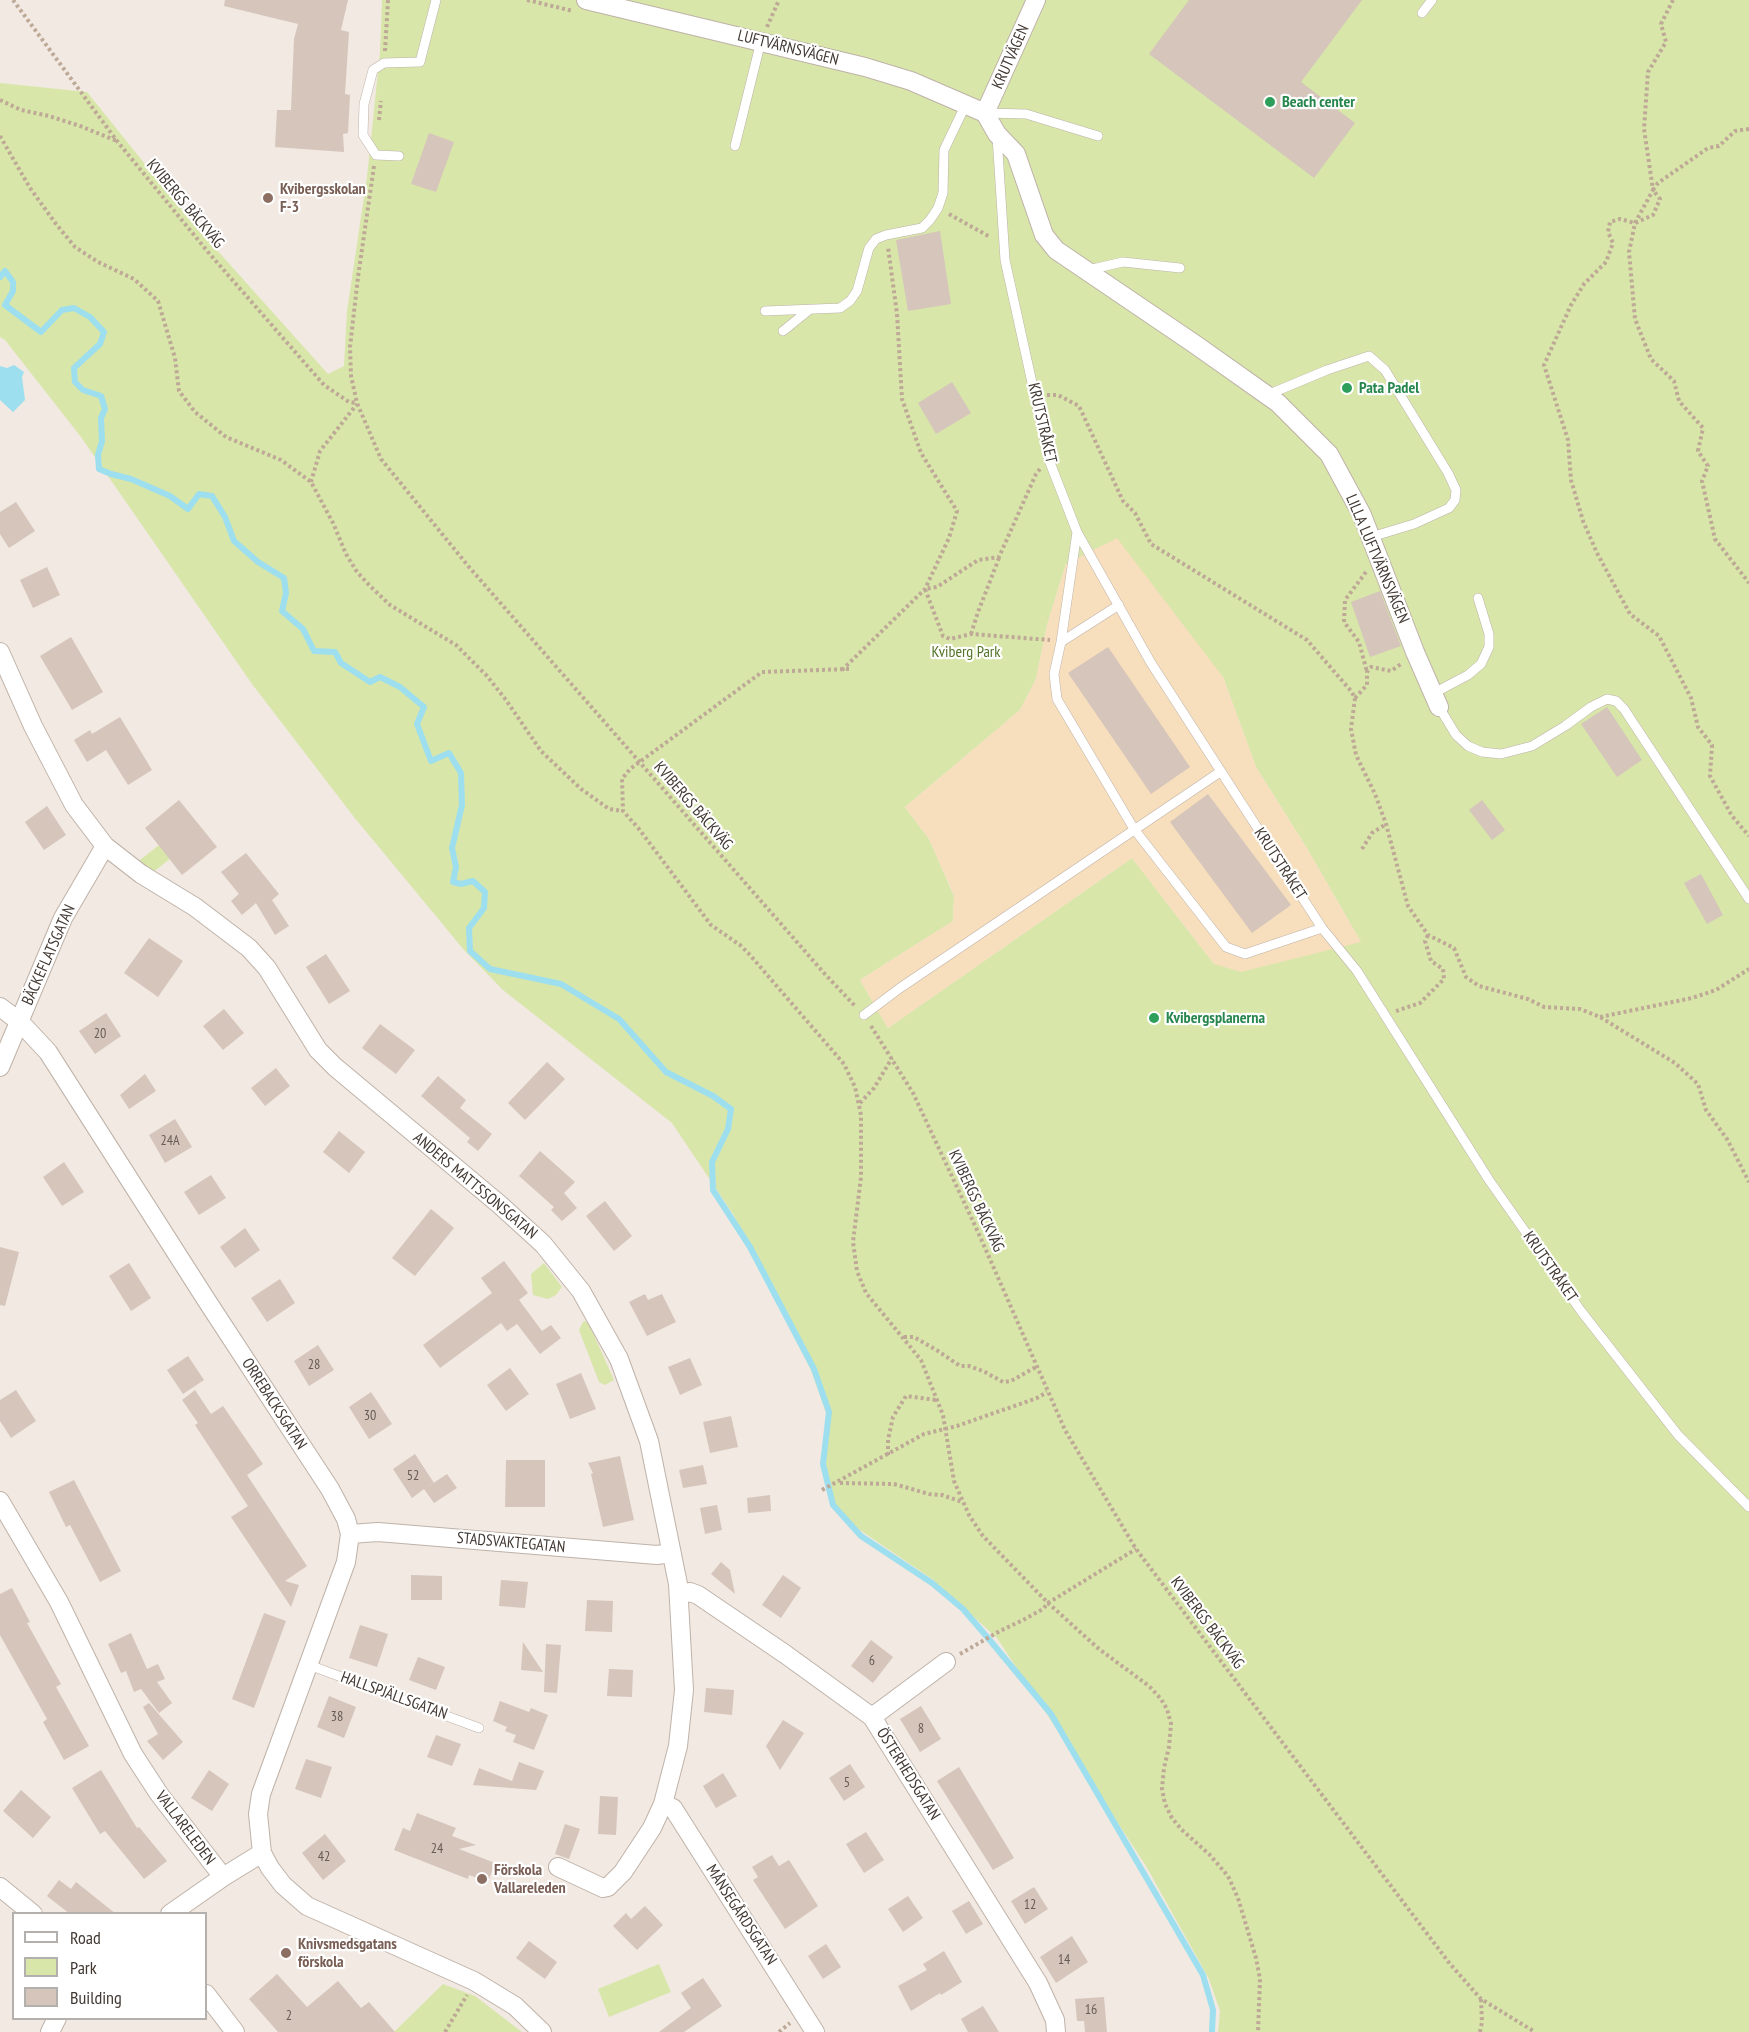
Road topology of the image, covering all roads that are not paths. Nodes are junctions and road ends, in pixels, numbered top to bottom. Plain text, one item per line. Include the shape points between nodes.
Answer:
1 (436, 0) edge
2 (586, 0) edge
3 (1036, 0) edge
4 (1432, 0) edge
5 (1422, 13) dead end
6 (761, 41) junction
7 (966, 104) junction
8 (985, 113) junction
9 (997, 134) junction
10 (1098, 136) dead end
11 (735, 146) dead end
12 (399, 156) dead end
13 (1180, 268) dead end
14 (1087, 271) junction
15 (809, 310) junction
16 (765, 311) dead end
17 (783, 331) dead end
18 (1267, 396) junction
19 (1077, 532) junction
20 (1371, 537) junction
21 (1478, 598) dead end
22 (1119, 605) junction
23 (1061, 642) junction
24 (0, 652) edge
25 (1437, 700) junction
26 (1220, 772) junction
27 (1134, 829) junction
28 (105, 846) junction
29 (1749, 899) edge
30 (1322, 928) junction
31 (0, 1007) edge
32 (864, 1015) road end
33 (20, 1022) junction
34 (0, 1067) edge
35 (0, 1501) edge
36 (1749, 1507) edge
37 (350, 1534) junction
38 (671, 1552) junction
39 (679, 1595) junction
40 (946, 1662) road end
41 (309, 1665) junction
42 (872, 1717) junction
43 (479, 1728) dead end
44 (663, 1804) junction
45 (262, 1853) junction
46 (558, 1867) dead end
47 (223, 1877) junction
48 (0, 1887) edge
49 (31, 1912) edge
50 (173, 1912) edge
51 (207, 1995) edge
52 (235, 2032) edge
53 (542, 2032) edge
54 (815, 2032) edge
55 (1056, 2032) edge

1 - 12 lane via 420,62 384,63 373,70 364,104 363,135 376,155
2 - 6 street, LUFTVÄRNSVÄGEN
3 - 8 street, KRUTVÄGEN
4 - 5 lane
6 - 7 street, LUFTVÄRNSVÄGEN via 899,78
6 - 11 lane
7 - 8 street, LUFTVÄRNSVÄGEN
7 - 15 lane via 944,150 944,193 938,208 922,228 876,239 850,301 840,308
8 - 9 street, LILLA LUFTVÄRNSVÄGEN
8 - 10 lane via 1026,114
9 - 14 street, LILLA LUFTVÄRNSVÄGEN via 1016,154 1044,235 1056,250
9 - 19 lane, KRUTSTRÅKET via 1005,260 1049,460
13 - 14 lane via 1123,262
14 - 18 street, LILLA LUFTVÄRNSVÄGEN
15 - 16 lane
15 - 17 lane
18 - 20 street, LILLA LUFTVÄRNSVÄGEN via 1329,454
18 - 20 lane via 1368,356 1385,370 1456,490 1449,508
19 - 22 lane, KRUTSTRÅKET
19 - 23 lane
20 - 25 street, LILLA LUFTVÄRNSVÄGEN
21 - 25 lane via 1489,634 1485,656 1481,664
22 - 23 lane
22 - 26 lane, KRUTSTRÅKET
23 - 27 lane via 1054,674 1058,699
24 - 28 street, ANDERS MATTSSONSGATAN via 74,805
25 - 29 lane, LILLA LUFTVÄRNSVÄGEN via 1456,735 1468,746 1501,754 1532,746 1591,707 1607,699 1616,701
26 - 27 lane
26 - 30 lane, KRUTSTRÅKET
27 - 30 lane via 1226,947 1245,954
27 - 32 lane
28 - 33 street, BÄCKEFLATSGATAN via 63,918
28 - 38 street, ANDERS MATTSSONSGATAN via 249,948 267,968 318,1050 543,1244 581,1291 619,1359 649,1441
30 - 36 lane, KRUTSTRÅKET via 1357,971 1489,1180 1581,1311 1678,1435
31 - 33 street, ORREBACKSGATAN
33 - 34 street, BÄCKEFLATSGATAN
33 - 37 street, ORREBACKSGATAN via 48,1052 330,1489
35 - 47 street, VALLARELEDEN via 59,1602 132,1754
37 - 38 street, STADSVAKTEGATAN via 378,1532 657,1555
37 - 41 street via 346,1562
38 - 39 street, ANDERS MATTSSONSGATAN
39 - 42 street, ÖSTERHEDSGATAN via 698,1595
39 - 44 street, ANDERS MATTSSONSGATAN via 684,1690 678,1746
40 - 42 street
41 - 43 lane, HALLSPJÄLLSGATAN
41 - 45 street via 261,1794 258,1814
42 - 55 street, ÖSTERHEDSGATAN via 1038,1983 1055,2020
44 - 46 street, ANDERS MATTSSONSGATAN via 635,1854 608,1887
44 - 54 street, MÅNSEGÅRDSGATAN via 673,1808
45 - 47 street, VALLARELEDEN
45 - 53 street via 283,1886 307,1906 474,1981 515,2006
47 - 50 street
48 - 49 street
51 - 52 street

